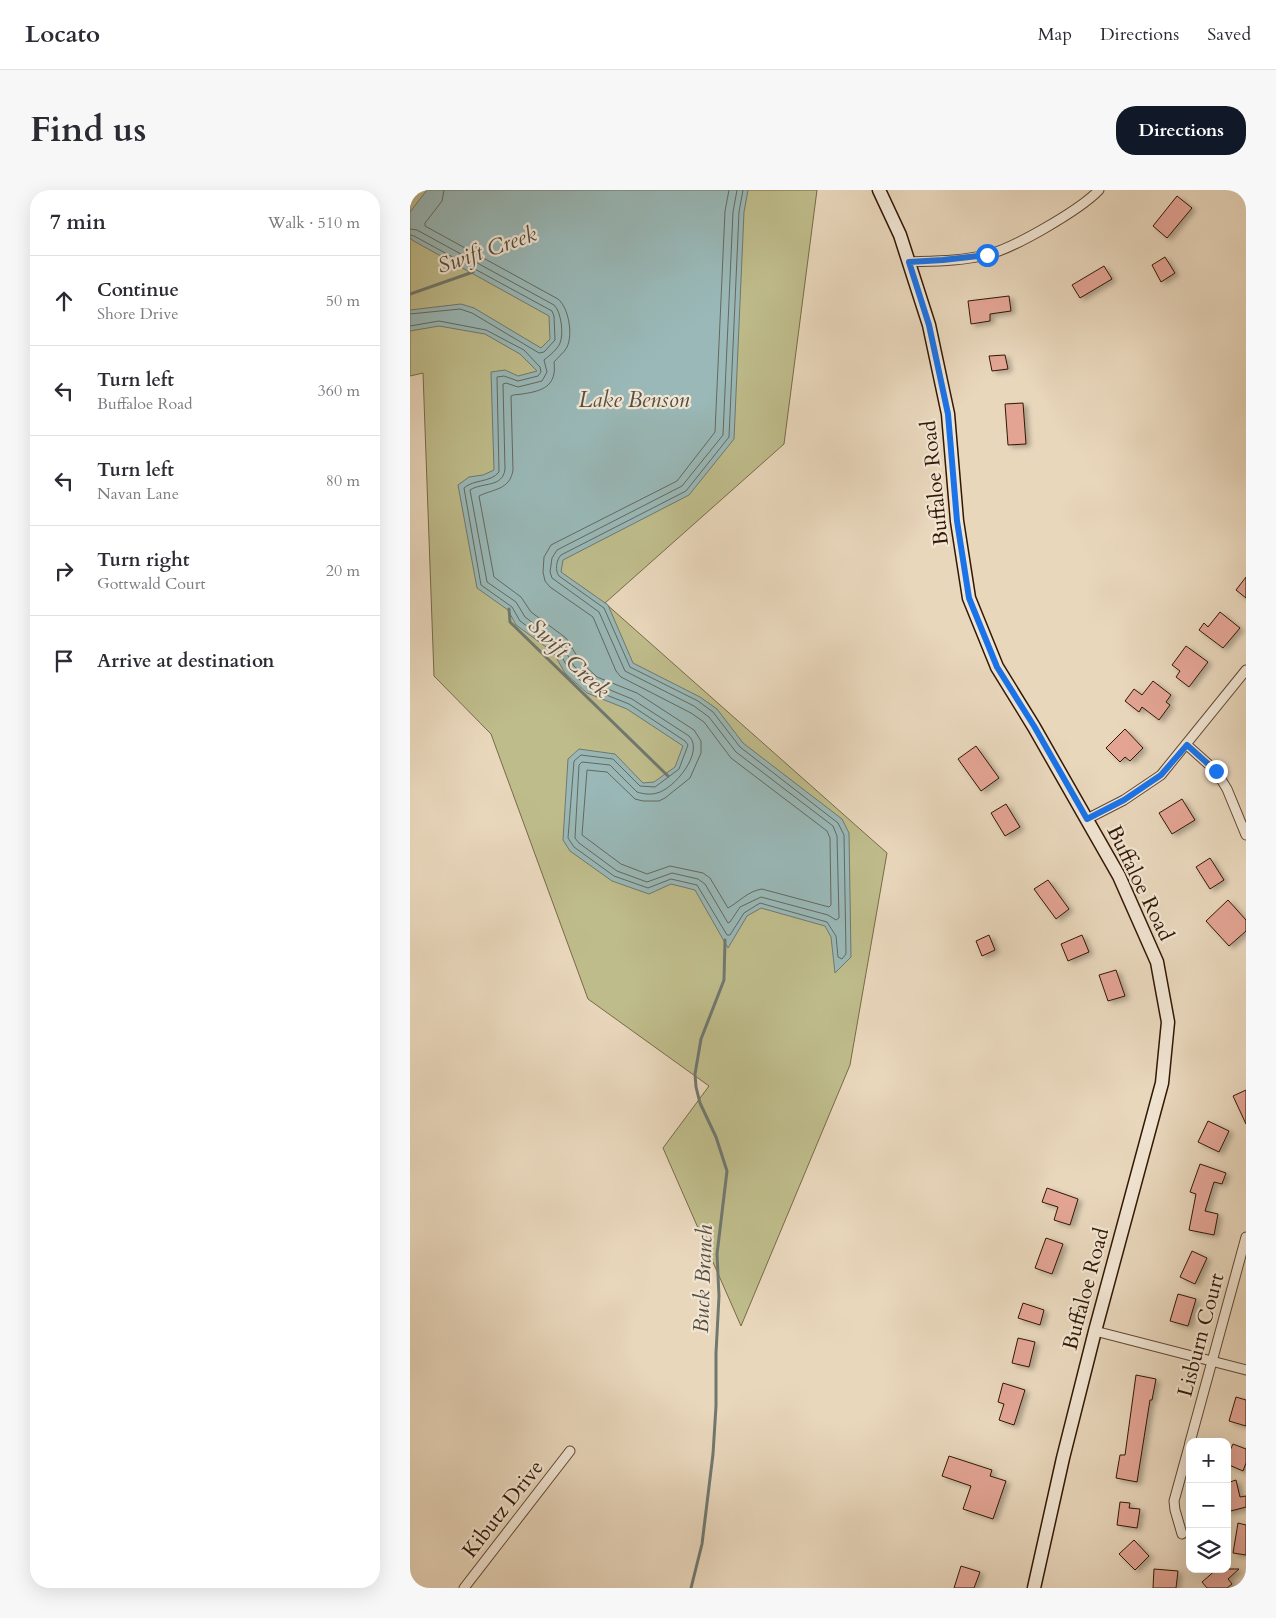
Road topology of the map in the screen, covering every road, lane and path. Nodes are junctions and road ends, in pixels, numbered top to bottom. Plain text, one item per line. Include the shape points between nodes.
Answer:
1 (880, 190) edge
2 (1099, 190) edge
3 (909, 262) junction
4 (1246, 670) edge
5 (1187, 745) junction
6 (1087, 819) junction
7 (1246, 835) edge
8 (1246, 1237) edge
9 (1095, 1331) junction
10 (1212, 1361) junction
11 (1246, 1370) edge
12 (1191, 1438) edge
13 (570, 1451) dead end
14 (1186, 1457) edge
15 (1182, 1534) dead end
16 (464, 1588) edge
17 (1034, 1588) edge

1 - 3 street, Buffaloe Road
2 - 3 street via 1090,200 1062,218 987,255
3 - 6 street, Buffaloe Road via 929,325 948,414 957,521 969,598 997,667
4 - 5 street
5 - 6 street via 1161,775 1124,800
5 - 7 street via 1216,771
6 - 9 street, Buffaloe Road via 1119,876 1157,962 1168,1022 1162,1083
8 - 10 street, Lisburn Court
9 - 10 street
9 - 17 street, Buffaloe Road
10 - 11 street
10 - 12 street, Lisburn Court
13 - 16 street, Kibutz Drive
14 - 15 street, Lisburn Court via 1174,1501

